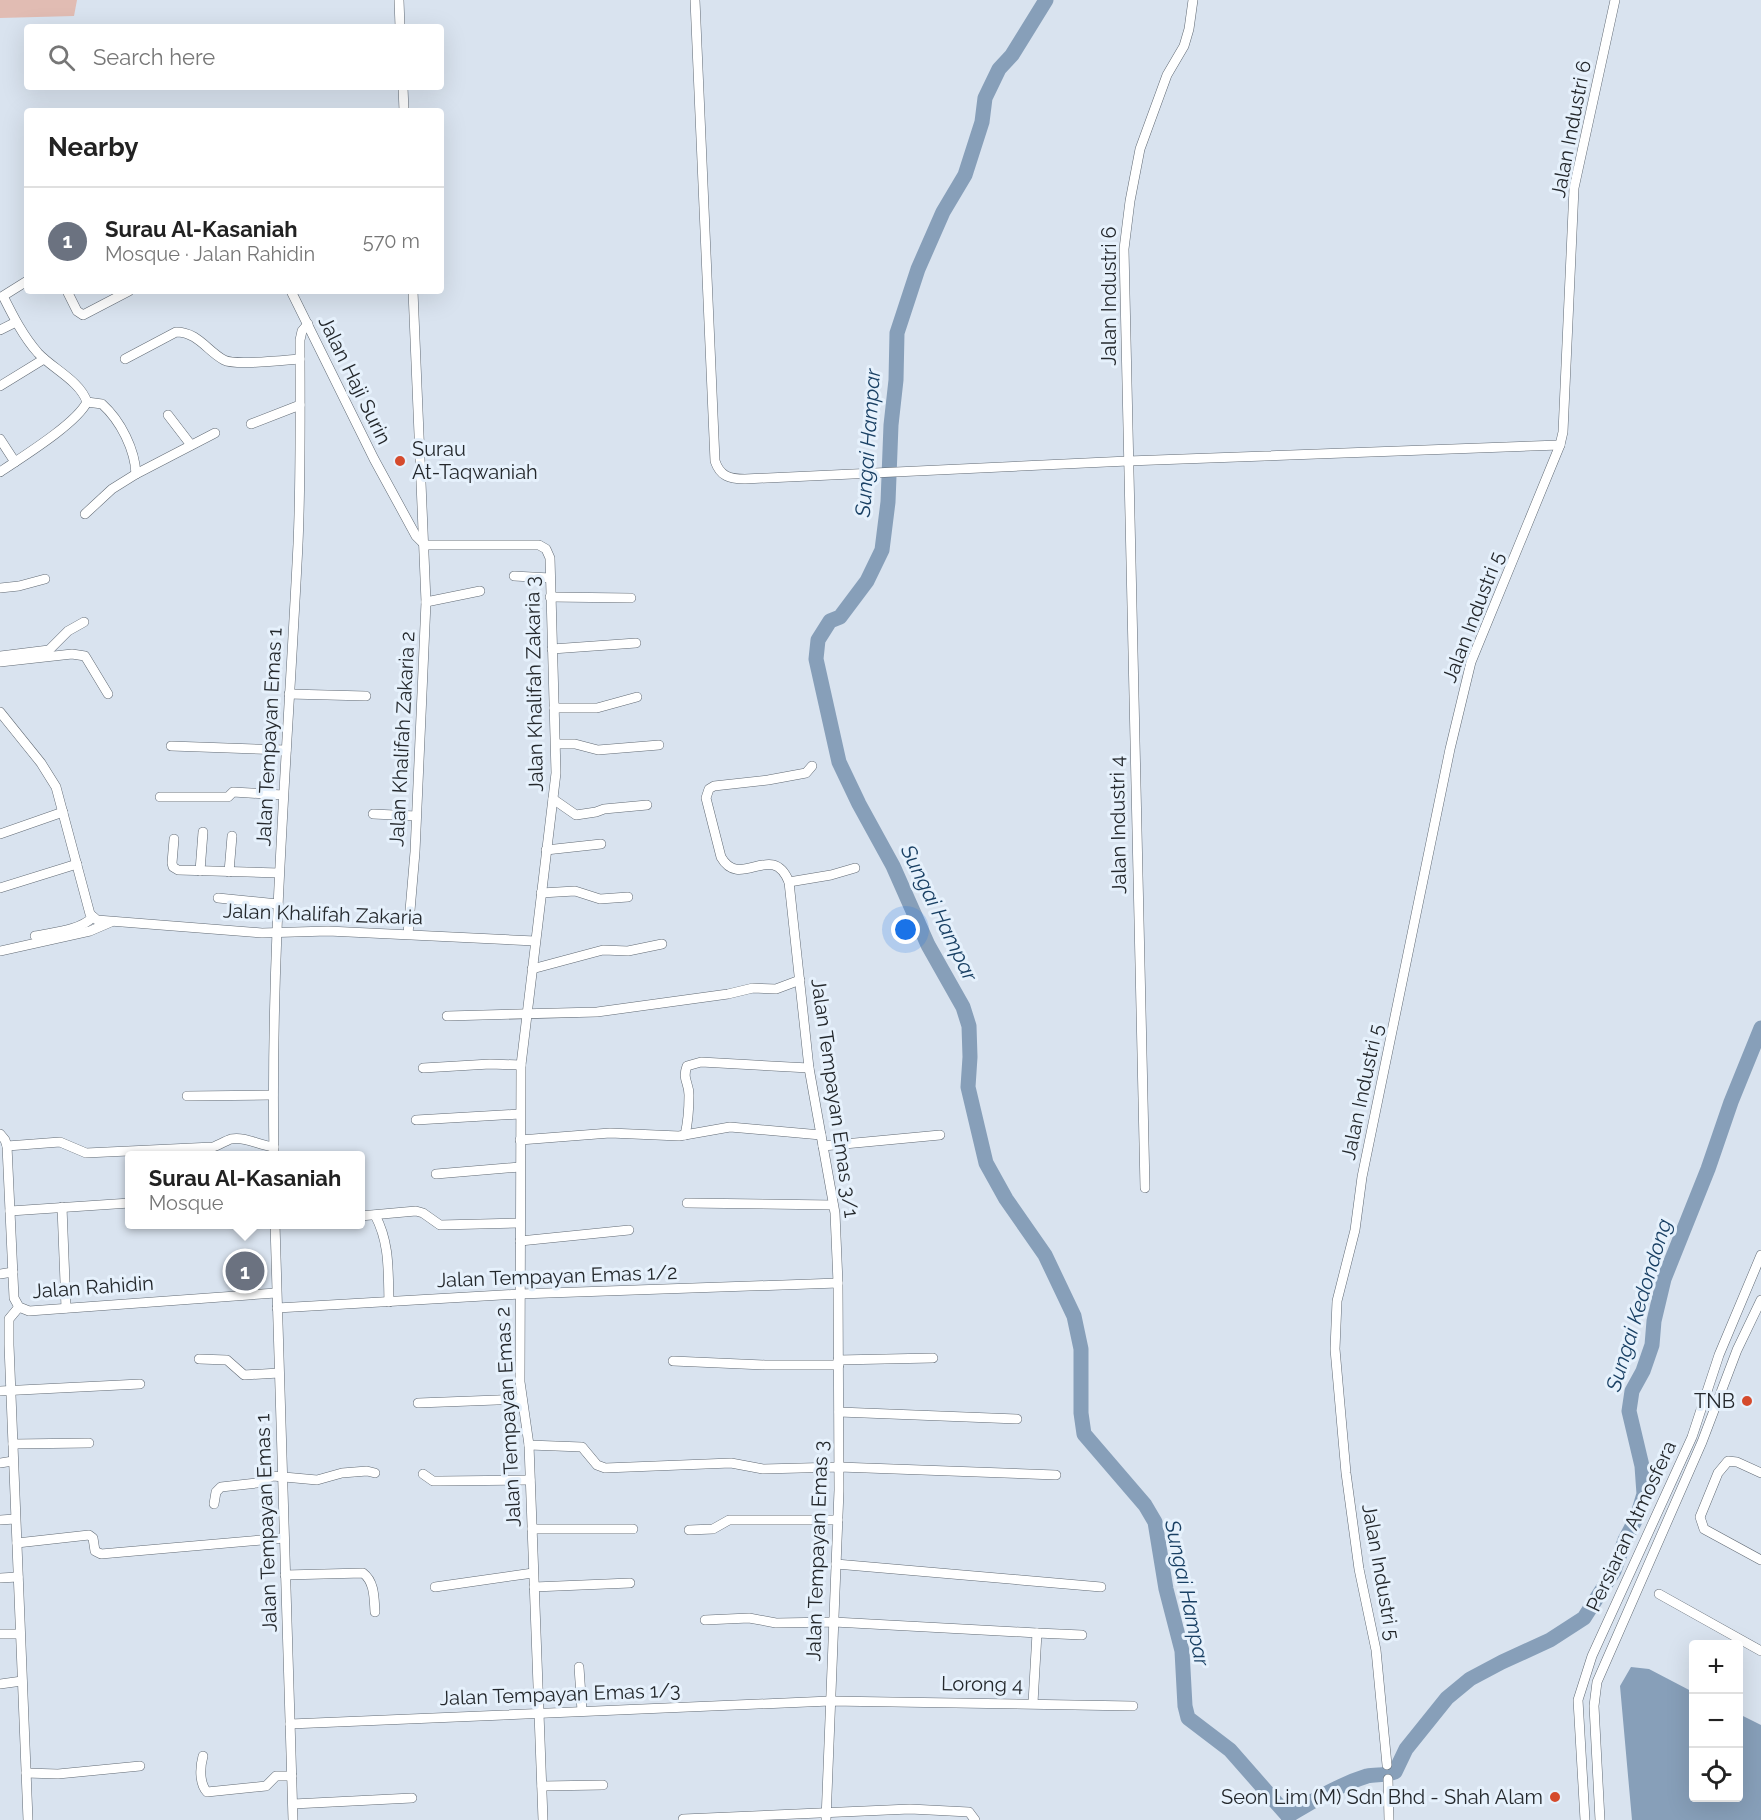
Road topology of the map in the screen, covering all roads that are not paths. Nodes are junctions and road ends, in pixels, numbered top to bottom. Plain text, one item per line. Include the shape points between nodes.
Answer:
1 (399, 0) edge
2 (695, 0) edge
3 (1193, 0) edge
4 (1615, 0) edge
5 (400, 24) edge
6 (403, 90) edge
7 (404, 108) edge
8 (24, 283) edge
9 (68, 294) edge
10 (123, 294) edge
11 (293, 294) edge
12 (413, 294) edge
13 (16, 322) junction
14 (308, 324) junction
15 (0, 330) edge
16 (125, 359) dead end
17 (300, 359) junction
18 (44, 360) junction
19 (0, 386) edge
20 (87, 402) junction
21 (300, 405) junction
22 (168, 415) dead end
23 (251, 424) dead end
24 (215, 433) dead end
25 (0, 439) edge
26 (191, 445) junction
27 (1560, 445) junction
28 (1128, 461) junction
29 (15, 462) junction
30 (0, 472) edge
31 (136, 474) junction
32 (85, 514) dead end
33 (424, 545) junction
34 (514, 576) dead end
35 (550, 578) junction
36 (45, 579) dead end
37 (0, 588) edge
38 (480, 591) dead end
39 (550, 597) junction
40 (631, 598) dead end
41 (426, 602) junction
42 (84, 622) dead end
43 (636, 644) dead end
44 (552, 649) junction
45 (0, 656) edge
46 (0, 662) edge
47 (108, 694) dead end
48 (289, 694) junction
49 (366, 696) dead end
50 (637, 697) dead end
51 (554, 708) junction
52 (0, 712) edge
53 (556, 744) junction
54 (659, 745) dead end
55 (171, 746) dead end
56 (286, 750) junction
57 (812, 766) dead end
58 (284, 795) junction
59 (160, 797) dead end
60 (553, 799) junction
61 (647, 805) dead end
62 (63, 812) junction
63 (373, 814) dead end
64 (416, 816) junction
65 (203, 832) dead end
66 (0, 834) edge
67 (232, 836) dead end
68 (174, 839) dead end
69 (601, 844) dead end
70 (546, 850) junction
71 (77, 864) junction
72 (855, 868) dead end
73 (200, 871) junction
74 (229, 872) junction
75 (279, 873) junction
76 (789, 882) junction
77 (0, 888) edge
78 (542, 893) junction
79 (628, 897) dead end
80 (218, 898) dead end
81 (278, 904) junction
82 (93, 917) junction
83 (111, 922) junction
84 (278, 932) junction
85 (408, 934) junction
86 (35, 936) dead end
87 (535, 941) junction
88 (662, 944) dead end
89 (0, 951) edge
90 (532, 969) junction
91 (800, 980) junction
92 (527, 1013) junction
93 (447, 1016) dead end
94 (520, 1065) junction
95 (423, 1068) dead end
96 (809, 1068) junction
97 (273, 1095) junction
98 (187, 1096) dead end
99 (520, 1114) junction
100 (416, 1120) dead end
101 (0, 1134) edge
102 (684, 1135) junction
103 (821, 1135) junction
104 (940, 1135) dead end
105 (520, 1140) junction
106 (7, 1146) junction
107 (823, 1146) junction
108 (125, 1151) edge
109 (128, 1151) edge
110 (274, 1151) edge
111 (520, 1167) junction
112 (4, 1168) edge
113 (436, 1174) dead end
114 (1145, 1188) dead end
115 (125, 1203) edge
116 (687, 1203) dead end
117 (833, 1205) junction
118 (62, 1207) junction
119 (10, 1210) junction
120 (375, 1215) junction
121 (365, 1216) edge
122 (520, 1223) junction
123 (274, 1229) edge
124 (629, 1230) dead end
125 (520, 1241) junction
126 (1761, 1255) edge
127 (13, 1272) junction
128 (0, 1274) edge
129 (838, 1283) junction
130 (276, 1293) junction
131 (520, 1294) junction
132 (1761, 1299) edge
133 (390, 1302) junction
134 (19, 1307) junction
135 (66, 1308) junction
136 (277, 1308) junction
137 (4, 1346) edge
138 (933, 1358) dead end
139 (199, 1359) dead end
140 (673, 1361) dead end
141 (839, 1363) junction
142 (279, 1373) junction
143 (140, 1384) dead end
144 (11, 1390) junction
145 (0, 1391) edge
146 (522, 1398) junction
147 (418, 1403) dead end
148 (839, 1412) junction
149 (1017, 1419) dead end
150 (89, 1443) dead end
151 (13, 1444) junction
152 (529, 1445) junction
153 (13, 1461) junction
154 (0, 1463) edge
155 (839, 1467) junction
156 (375, 1473) dead end
157 (1761, 1473) edge
158 (423, 1474) dead end
159 (1056, 1475) dead end
160 (282, 1476) junction
161 (530, 1480) junction
162 (214, 1504) dead end
163 (15, 1519) junction
164 (0, 1520) edge
165 (838, 1520) junction
166 (532, 1529) junction
167 (633, 1529) dead end
168 (689, 1530) dead end
169 (284, 1538) junction
170 (16, 1543) junction
171 (1761, 1560) edge
172 (836, 1564) junction
173 (533, 1573) junction
174 (285, 1575) junction
175 (18, 1577) junction
176 (0, 1578) edge
177 (630, 1583) dead end
178 (435, 1587) dead end
179 (534, 1587) junction
180 (1101, 1587) dead end
181 (1659, 1594) dead end
182 (375, 1612) dead end
183 (705, 1620) dead end
184 (834, 1622) junction
185 (1037, 1633) junction
186 (0, 1634) edge
187 (20, 1634) junction
188 (1082, 1635) dead end
189 (1761, 1650) edge
190 (579, 1667) dead end
191 (22, 1681) junction
192 (0, 1684) edge
193 (830, 1701) junction
194 (1033, 1703) junction
195 (1133, 1706) dead end
196 (582, 1711) junction
197 (539, 1713) junction
198 (290, 1725) junction
199 (203, 1756) dead end
200 (1387, 1765) dead end
201 (140, 1766) dead end
202 (26, 1773) junction
203 (292, 1776) junction
204 (1388, 1779) dead end
205 (603, 1785) dead end
206 (542, 1786) junction
207 (412, 1798) dead end
208 (293, 1804) junction
209 (910, 1809) junction
210 (826, 1816) edge
211 (683, 1819) edge
212 (26, 1820) edge
213 (293, 1820) edge
214 (543, 1820) edge
215 (910, 1820) edge
216 (975, 1820) edge
217 (1389, 1820) edge
218 (1585, 1820) edge
219 (1600, 1820) edge

1 - 5 street
2 - 28 street via 714,461 718,469 733,479
3 - 28 street, Jalan Industri 6 via 1184,45 1167,75 1140,149 1130,201 1124,249
4 - 27 street, Jalan Industri 6 via 1574,188
6 - 7 street
8 - 13 street via 3,296
9 - 10 street via 83,315
11 - 14 street, Jalan Haji Surin
12 - 33 street, Jalan Khalifah Zakaria 2
13 - 15 street
13 - 18 street
14 - 17 street, Jalan Tempayan Emas 1 via 301,333
14 - 33 street, Jalan Haji Surin via 374,459
16 - 17 street via 176,332 185,332 225,361
17 - 21 street, Jalan Tempayan Emas 1
18 - 19 street
18 - 20 street via 78,387
20 - 29 street via 78,415
20 - 31 street via 102,404 117,423 133,454
21 - 23 street
21 - 48 street, Jalan Tempayan Emas 1 via 298,543
22 - 26 street
24 - 26 street
25 - 29 street
26 - 31 street
27 - 28 street
27 - 200 street, Jalan Industri 5 via 1468,673 1362,1178 1355,1230 1337,1300 1335,1349 1346,1473 1359,1569 1376,1650
28 - 114 street, Jalan Industri 4
29 - 30 street
31 - 32 street via 111,489
33 - 35 street, Jalan Khalifah Zakaria 3 via 539,545 549,554
33 - 41 street, Jalan Khalifah Zakaria 2
34 - 35 street
35 - 39 street, Jalan Khalifah Zakaria 3
36 - 37 street
38 - 41 street
39 - 40 street
39 - 44 street, Jalan Khalifah Zakaria 3
41 - 64 street, Jalan Khalifah Zakaria 2
42 - 45 street via 49,650
43 - 44 street
44 - 51 street, Jalan Khalifah Zakaria 3
46 - 47 street via 85,656
48 - 49 street
48 - 56 street, Jalan Tempayan Emas 1
50 - 51 street via 597,708
51 - 53 street, Jalan Khalifah Zakaria 3
52 - 62 street via 41,763 56,787
53 - 54 street via 598,750
53 - 60 street, Jalan Khalifah Zakaria 3
55 - 56 street
56 - 58 street, Jalan Tempayan Emas 1
57 - 76 street via 806,773 714,786 706,793 725,864 739,870 776,865
58 - 59 street via 232,792 228,797
58 - 75 street, Jalan Tempayan Emas 1
60 - 61 street via 576,816 604,808
60 - 70 street, Jalan Khalifah Zakaria 3
62 - 66 street
62 - 71 street
63 - 64 street
64 - 85 street, Jalan Khalifah Zakaria 2
65 - 73 street
67 - 74 street
68 - 73 street via 173,867
69 - 70 street
70 - 78 street, Jalan Khalifah Zakaria 3
71 - 77 street
71 - 82 street
72 - 76 street
73 - 74 street
74 - 75 street
75 - 81 street, Jalan Tempayan Emas 1
76 - 91 street, Jalan Tempayan Emas 3/1
78 - 79 street via 575,891 600,899
78 - 87 street, Jalan Khalifah Zakaria 3
80 - 81 street
81 - 84 street, Jalan Tempayan Emas 1
82 - 83 street
82 - 86 street via 77,926
83 - 84 street, Jalan Khalifah Zakaria
83 - 89 street via 90,931
84 - 85 street, Jalan Khalifah Zakaria
84 - 97 street, Jalan Tempayan Emas 1
85 - 87 street, Jalan Khalifah Zakaria
87 - 90 street, Jalan Tempayan Emas 2
88 - 90 street via 628,951 603,950
90 - 92 street, Jalan Tempayan Emas 2
91 - 92 street via 776,989 753,988 597,1012
91 - 96 street, Jalan Tempayan Emas 3/1
92 - 93 street
92 - 94 street, Jalan Tempayan Emas 2
94 - 95 street
94 - 99 street, Jalan Tempayan Emas 2
96 - 102 street via 701,1062 687,1066 684,1081 689,1093 688,1122
96 - 103 street, Jalan Tempayan Emas 3/1
97 - 98 street
97 - 110 street, Jalan Tempayan Emas 1
99 - 100 street
99 - 105 street, Jalan Tempayan Emas 2
101 - 106 street, Jalan Rahidin
102 - 103 street via 730,1127
102 - 105 street via 610,1133
103 - 107 street, Jalan Tempayan Emas 3/1
104 - 107 street
105 - 111 street, Jalan Tempayan Emas 2
106 - 108 street via 60,1142 86,1153
106 - 112 street, Jalan Rahidin
107 - 117 street, Jalan Tempayan Emas 3/1
109 - 110 street via 213,1147 240,1138
111 - 113 street
111 - 122 street, Jalan Tempayan Emas 2
112 - 119 street, Jalan Rahidin
115 - 118 street
116 - 117 street
117 - 129 street, Jalan Tempayan Emas 3/1
118 - 119 street
118 - 135 street
119 - 127 street, Jalan Rahidin
120 - 121 street
120 - 122 street via 420,1212 440,1225
120 - 133 street via 386,1243
122 - 125 street, Jalan Tempayan Emas 2
123 - 130 street, Jalan Tempayan Emas 1
124 - 125 street
125 - 131 street, Jalan Tempayan Emas 2
126 - 218 street, Persiaran Atmosfera via 1719,1355 1692,1437 1583,1681 1578,1700
127 - 128 street
127 - 134 street, Jalan Rahidin via 14,1298
129 - 131 street, Jalan Tempayan Emas 1/2
129 - 141 street, Jalan Tempayan Emas 3
130 - 135 street, Jalan Rahidin
130 - 136 street, Jalan Tempayan Emas 1
131 - 133 street, Jalan Tempayan Emas 1/2
131 - 146 street, Jalan Tempayan Emas 2
132 - 219 street, Persiaran Atmosfera via 1597,1682 1594,1706
133 - 136 street, Jalan Tempayan Emas 1/2
134 - 135 street, Jalan Rahidin via 29,1311
134 - 137 street via 9,1318
136 - 142 street, Jalan Tempayan Emas 1
137 - 144 street
138 - 141 street
139 - 142 street via 226,1360 244,1375
140 - 141 street
141 - 148 street, Jalan Tempayan Emas 3
142 - 160 street, Jalan Tempayan Emas 1
143 - 144 street
144 - 145 street
144 - 151 street
146 - 147 street
146 - 152 street, Jalan Tempayan Emas 2
148 - 149 street
148 - 155 street, Jalan Tempayan Emas 3
150 - 151 street
151 - 153 street
152 - 155 street via 582,1447 597,1465 605,1467
152 - 161 street, Jalan Tempayan Emas 2
153 - 154 street
153 - 163 street
155 - 159 street
155 - 165 street, Jalan Tempayan Emas 3
156 - 160 street via 342,1473 317,1480
157 - 171 street via 1728,1461 1718,1473 1700,1521 1704,1528
158 - 161 street via 440,1482
160 - 162 street via 221,1487
160 - 169 street, Jalan Tempayan Emas 1
161 - 166 street, Jalan Tempayan Emas 2
163 - 164 street
163 - 170 street
165 - 168 street via 729,1520 713,1529
165 - 172 street, Jalan Tempayan Emas 3
166 - 167 street
166 - 173 street, Jalan Tempayan Emas 2
169 - 170 street via 101,1554 95,1551 89,1535
169 - 174 street, Jalan Tempayan Emas 1
170 - 175 street
172 - 180 street
172 - 184 street, Jalan Tempayan Emas 3
173 - 178 street
173 - 179 street, Jalan Tempayan Emas 2
174 - 182 street via 363,1573 372,1583
174 - 198 street, Jalan Tempayan Emas 1
175 - 176 street
175 - 187 street
177 - 179 street
179 - 197 street, Jalan Tempayan Emas 2
181 - 189 street
183 - 184 street
184 - 185 street
184 - 193 street, Jalan Tempayan Emas 3
185 - 188 street
185 - 194 street
186 - 187 street
187 - 191 street
190 - 196 street
191 - 192 street
191 - 202 street
193 - 194 street, Lorong 4
193 - 196 street, Jalan Tempayan Emas 1/3
193 - 210 street, Jalan Tempayan Emas 3
194 - 195 street, Lorong 4
196 - 197 street, Jalan Tempayan Emas 1/3
197 - 198 street, Jalan Tempayan Emas 1/3
197 - 206 street, Jalan Tempayan Emas 2
198 - 203 street, Jalan Tempayan Emas 1
199 - 203 street via 201,1778 207,1792 267,1785 276,1776
201 - 202 street via 68,1774
202 - 212 street
203 - 208 street, Jalan Tempayan Emas 1
204 - 217 street
205 - 206 street
206 - 214 street, Jalan Tempayan Emas 2
207 - 208 street
208 - 213 street, Jalan Tempayan Emas 1
209 - 210 street
209 - 215 street
209 - 216 street via 969,1812
210 - 211 street

